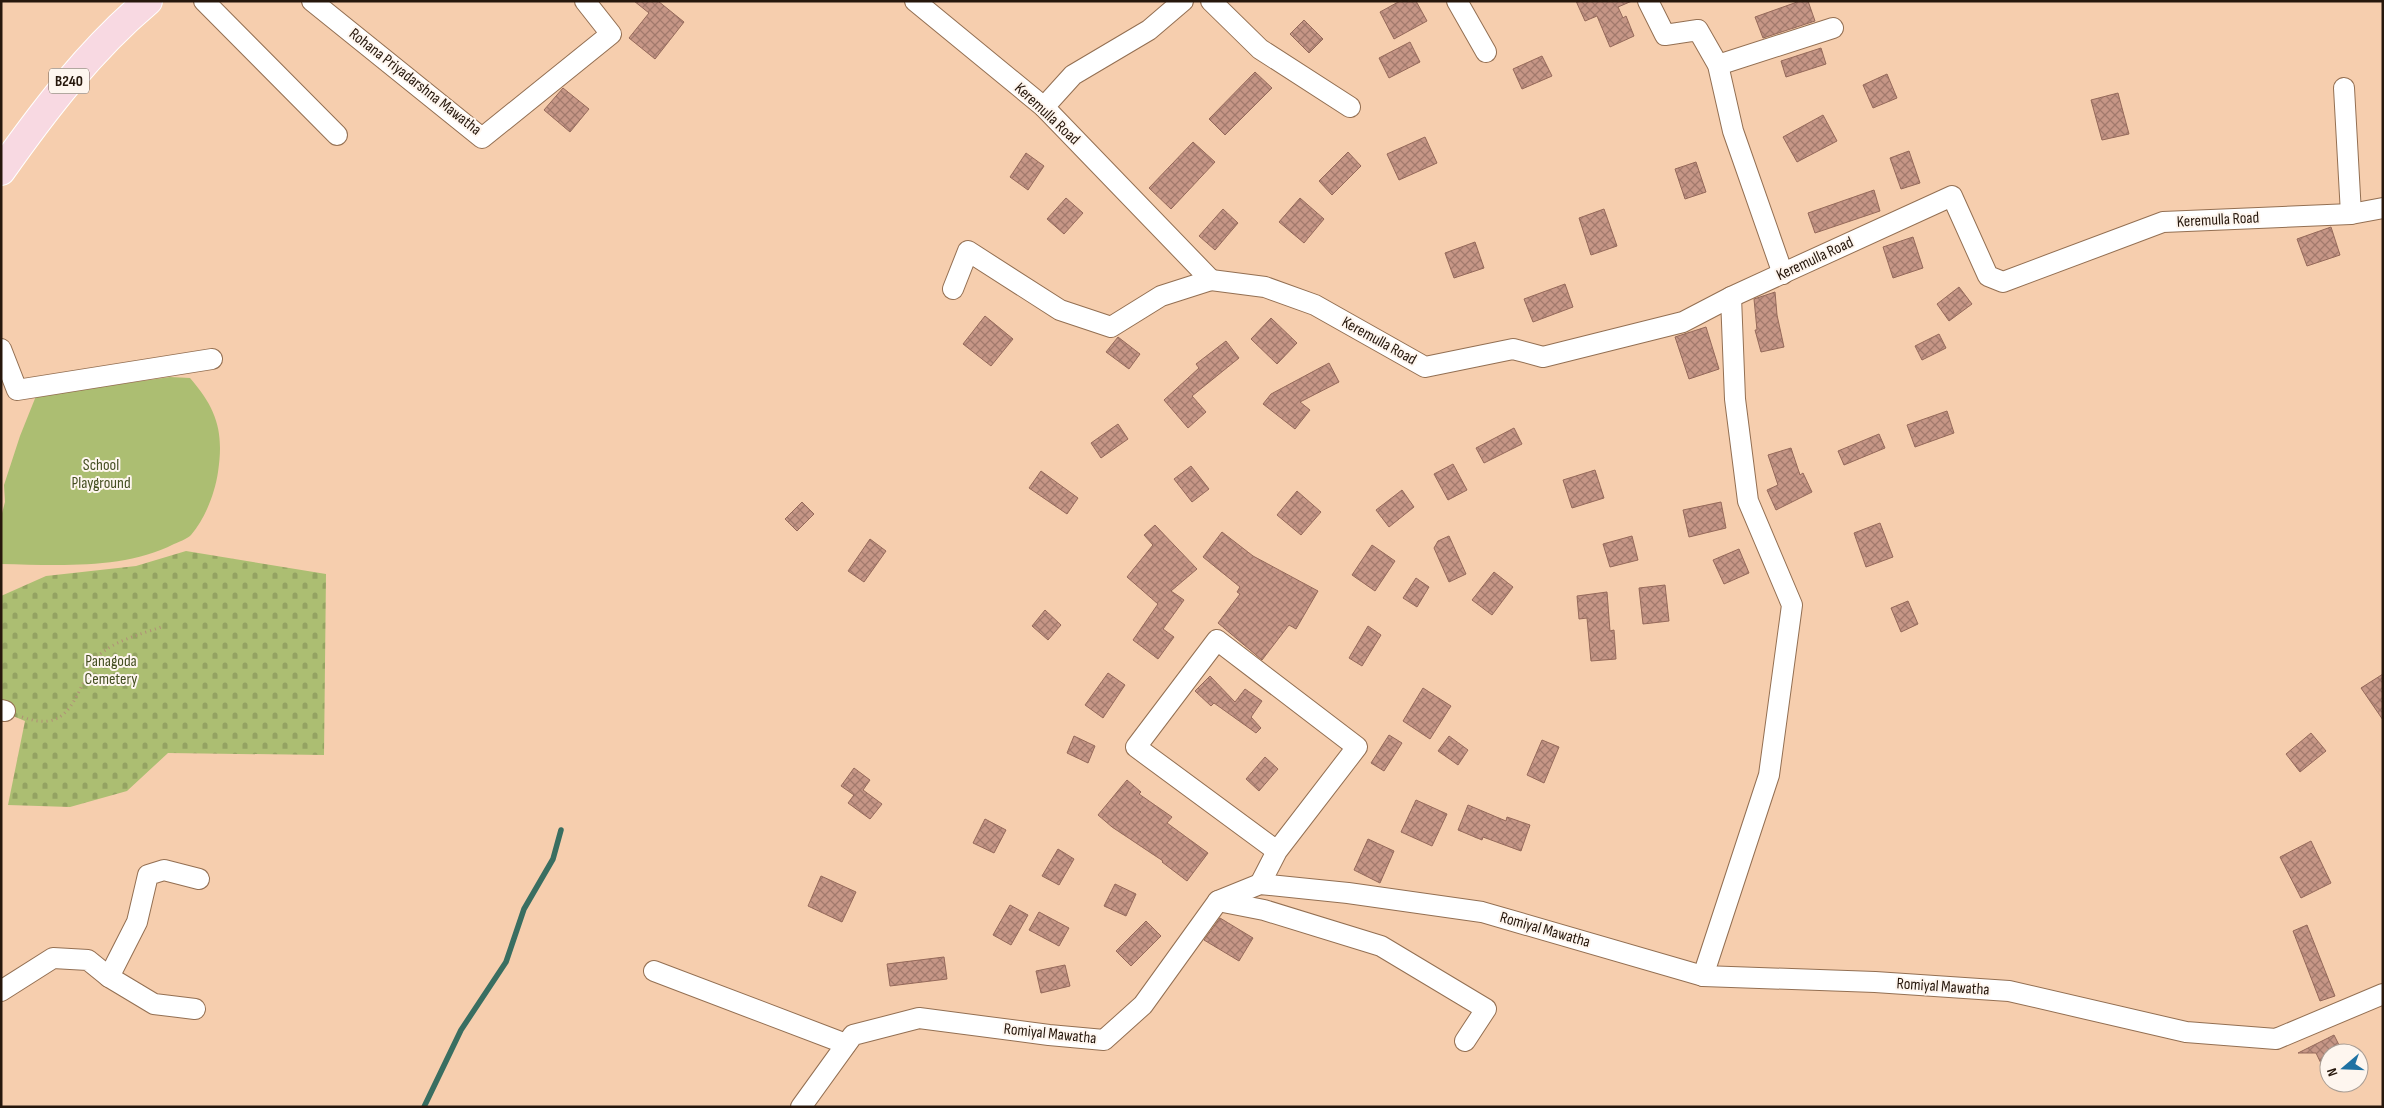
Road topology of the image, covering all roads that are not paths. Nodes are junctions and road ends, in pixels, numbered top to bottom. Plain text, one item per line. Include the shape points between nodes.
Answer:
1 (204, 1) edge
2 (312, 1) edge
3 (585, 1) edge
4 (915, 1) edge
5 (1183, 1) edge
6 (1212, 1) edge
7 (1457, 1) edge
8 (1648, 1) edge
9 (140, 4) edge
10 (1833, 28) dead end
11 (1486, 52) dead end
12 (1718, 65) junction
13 (2344, 88) dead end
14 (1044, 107) junction
15 (1350, 107) dead end
16 (337, 135) dead end
17 (1, 171) edge
18 (2383, 208) edge
19 (2351, 214) junction
20 (1783, 274) junction
21 (1211, 280) junction
22 (953, 289) dead end
23 (1731, 297) junction
24 (1, 349) edge
25 (212, 359) dead end
26 (1277, 851) junction
27 (199, 879) dead end
28 (1260, 884) junction
29 (1218, 901) junction
30 (654, 971) dead end
31 (1703, 976) junction
32 (109, 977) junction
33 (1, 991) edge
34 (2383, 994) edge
35 (194, 1009) dead end
36 (1465, 1041) dead end
37 (846, 1044) junction
38 (801, 1107) edge

1 - 16 street
2 - 3 street, Rohana Priyadarshna Mawatha via 482,138 611,34
4 - 14 street, Keremulla Road
5 - 14 street via 1149,30 1073,74
6 - 15 street via 1260,49
7 - 11 street
8 - 12 street via 1665,35 1698,30
9 - 17 main road, B240 via 85,60
10 - 12 street
12 - 20 street via 1733,131
13 - 19 street
14 - 21 street, Keremulla Road
18 - 19 street, Keremulla Road
19 - 20 street, Keremulla Road via 2163,222 2003,282 1988,276 1952,196
20 - 23 street, Keremulla Road
21 - 22 street, Keremulla Road via 1162,296 1111,327 1060,310 968,250
21 - 23 street, Keremulla Road via 1265,286 1315,305 1425,366 1513,349 1543,358 1683,322
23 - 31 street via 1735,400 1748,501 1792,605 1769,775
24 - 25 street via 17,390
26 - 26 street via 1357,747 1217,640 1136,747
26 - 28 street
27 - 32 street via 164,870 148,875 137,922
28 - 29 street, Romiyal Mawatha
28 - 31 street, Romiyal Mawatha via 1482,912
29 - 36 street via 1264,910 1381,946 1486,1009
29 - 37 street, Romiyal Mawatha via 1143,1005 1104,1040 919,1018 853,1035
30 - 37 street
31 - 34 street, Romiyal Mawatha via 2009,991 2186,1032 2276,1039
32 - 33 street via 88,960 53,958
32 - 35 street via 154,1004
37 - 38 street, Romiyal Mawatha

